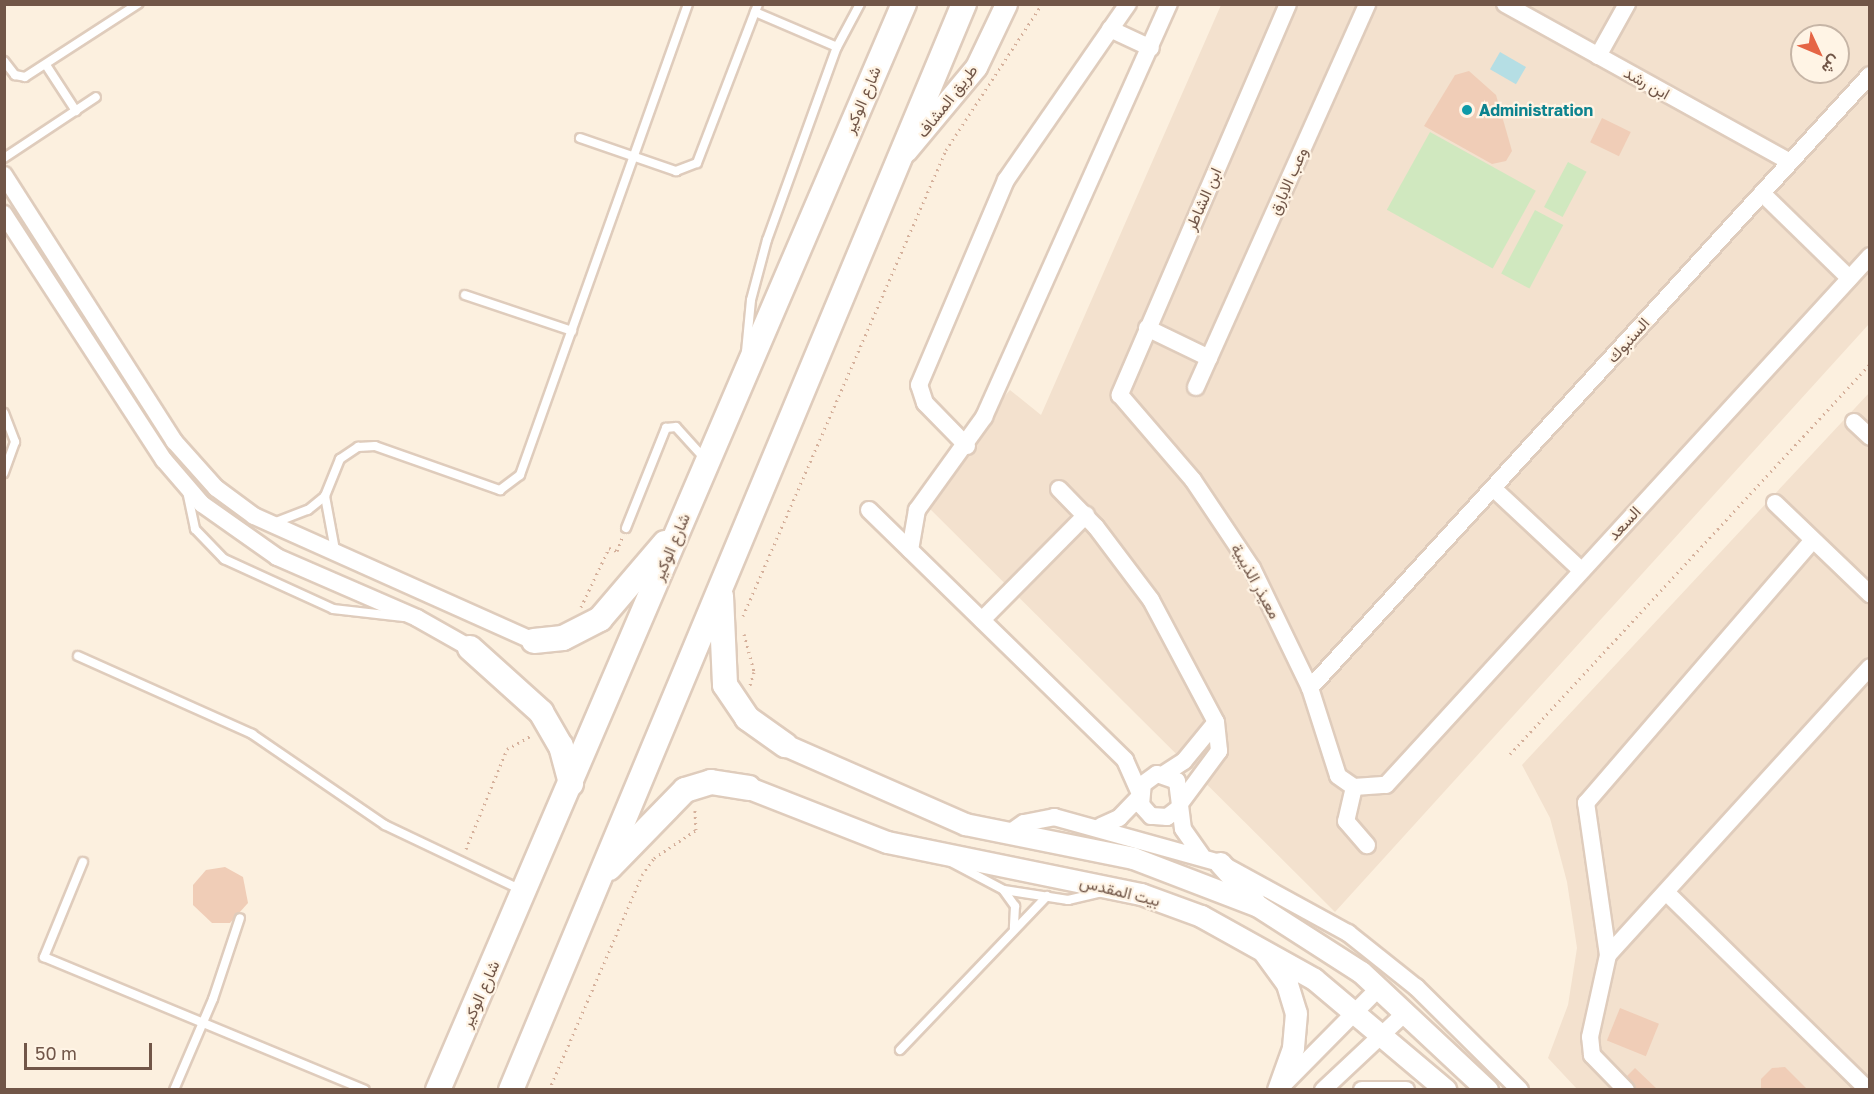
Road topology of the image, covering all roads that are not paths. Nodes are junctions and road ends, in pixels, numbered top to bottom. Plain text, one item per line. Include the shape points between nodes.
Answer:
1 (138, 4) edge
2 (688, 4) edge
3 (861, 4) edge
4 (904, 4) edge
5 (964, 4) edge
6 (1006, 4) edge
7 (1128, 4) edge
8 (1169, 4) edge
9 (1288, 4) edge
10 (1367, 4) edge
11 (1505, 4) edge
12 (1627, 4) edge
13 (757, 8) edge
14 (1110, 29) junction
15 (837, 47) junction
16 (1151, 48) junction
17 (1598, 56) junction
18 (4, 62) edge
19 (45, 65) junction
20 (1869, 75) edge
21 (96, 97) dead end
22 (76, 111) junction
23 (580, 138) dead end
24 (634, 157) junction
25 (4, 158) edge
26 (898, 160) junction
27 (1790, 162) junction
28 (4, 175) edge
29 (1762, 193) junction
30 (4, 214) edge
31 (1869, 256) edge
32 (1849, 278) junction
33 (465, 294) dead end
34 (1147, 328) junction
35 (572, 331) junction
36 (1209, 358) junction
37 (746, 377) junction
38 (1196, 387) dead end
39 (1120, 395) joint
40 (4, 413) edge
41 (1854, 422) dead end
42 (1869, 437) edge
43 (967, 446) junction
44 (709, 461) junction
45 (4, 473) edge
46 (186, 488) junction
47 (1493, 488) junction
48 (1059, 489) dead end
49 (324, 496) junction
50 (1775, 503) dead end
51 (869, 510) dead end
52 (1086, 515) junction
53 (681, 522) junction
54 (269, 523) junction
55 (626, 528) road end
56 (288, 532) junction
57 (1813, 540) junction
58 (910, 550) junction
59 (336, 554) junction
60 (277, 557) junction
61 (1581, 570) junction
62 (722, 582) junction
63 (1869, 594) edge
64 (417, 618) junction
65 (982, 620) junction
66 (534, 641) joint
67 (470, 648) joint
68 (78, 656) dead end
69 (1869, 667) edge
70 (1310, 688) junction
71 (1216, 722) junction
72 (786, 745) joint
73 (1125, 760) junction
74 (1160, 774) junction
75 (571, 784) junction
76 (1354, 787) junction
77 (749, 788) joint
78 (1139, 794) junction
79 (1181, 804) junction
80 (1101, 826) junction
81 (1008, 834) junction
82 (1367, 845) dead end
83 (944, 856) junction
84 (1210, 859) junction
85 (83, 862) dead end
86 (596, 884) junction
87 (1110, 888) junction
88 (1004, 890) junction
89 (524, 892) junction
90 (1666, 892) junction
91 (1047, 896) junction
92 (1258, 906) junction
93 (240, 918) dead end
94 (1013, 933) junction
95 (1258, 944) junction
96 (1608, 954) junction
97 (1379, 988) junction
98 (1356, 1010) junction
99 (1406, 1012) junction
100 (203, 1022) junction
101 (1384, 1033) junction
102 (900, 1050) dead end
103 (436, 1088) edge
104 (174, 1089) edge
105 (365, 1089) edge
106 (511, 1089) edge
107 (1278, 1089) edge
108 (1323, 1089) edge
109 (1362, 1089) edge
110 (1406, 1089) edge
111 (1446, 1089) edge
112 (1486, 1089) edge
113 (1520, 1089) edge
114 (1626, 1089) edge
115 (1868, 1089) edge

1 - 19 lane
2 - 24 lane
3 - 15 lane
4 - 37 main road, شارع الوكير
5 - 26 main road
6 - 26 street, طريق المشاف via 970,75
7 - 14 street
8 - 16 street
9 - 34 street, ابن الشاطر
10 - 36 street, وعب الابارق
11 - 17 street, ابن رشد
12 - 17 street
13 - 15 lane
13 - 24 lane via 702,158 676,171
14 - 16 street
14 - 43 street via 1006,180 919,385 925,403
15 - 37 lane via 755,278
16 - 43 street
17 - 27 street, ابن رشد
18 - 19 lane via 20,77
19 - 22 lane
20 - 27 street, السنبوك
21 - 22 lane
22 - 25 lane
23 - 24 lane
24 - 35 lane
26 - 62 main road
27 - 29 street, السنبوك
28 - 54 street via 174,441 230,499
29 - 32 street
29 - 47 street, السنبوك
30 - 46 street
31 - 32 street, السعد
32 - 61 street, السعد
33 - 35 lane
34 - 36 street
34 - 39 street, ابن الشاطر
35 - 49 lane via 523,468 509,486 500,490 366,445 340,459
36 - 38 street, وعب الابارق
37 - 44 main road, شارع الوكير
39 - 70 street, معيذر الذيبية via 1221,519 1252,568
40 - 45 lane via 15,442
41 - 42 street
43 - 58 street via 925,494
44 - 53 main road, شارع الوكير
44 - 55 lane via 676,427 666,429
46 - 60 street via 225,523
46 - 64 lane via 195,529 224,559 333,609
47 - 61 street
47 - 70 street, السنبوك
48 - 52 street
49 - 54 lane via 296,517
49 - 59 lane
50 - 57 street
51 - 58 street
52 - 65 street
52 - 71 street via 1157,609
53 - 66 main road via 618,601 590,626
53 - 75 main road, شارع الوكير
54 - 56 street
56 - 59 street
56 - 60 street
57 - 63 street
57 - 96 street via 1586,802
58 - 65 street
59 - 66 street
60 - 64 street
61 - 76 street, السعد via 1378,788
62 - 72 main road via 725,685 747,718
62 - 86 main road
64 - 67 street
65 - 73 street
67 - 75 main road via 525,694 550,725
68 - 89 lane via 266,742 385,825
69 - 90 street
70 - 76 street, معيذر الذيبية via 1338,776
71 - 74 street via 1195,749
71 - 79 street via 1222,743
72 - 81 street, بيت المقدس via 945,816
73 - 74 street
73 - 78 street
74 - 78 street
74 - 79 street via 1177,781
75 - 89 main road, شارع الوكير
76 - 82 street via 1346,821
77 - 83 street, بيت المقدس via 859,833
77 - 86 main road via 711,782 685,790 667,803
78 - 79 street via 1151,816 1167,817
78 - 80 street via 1126,812
79 - 84 street via 1188,838
80 - 81 street via 1044,817
80 - 84 street
81 - 92 street, بيت المقدس via 1133,858
83 - 87 street, بيت المقدس
83 - 88 lane via 966,874
84 - 92 street
84 - 113 street via 1348,933 1416,987
85 - 100 lane via 44,957
86 - 106 main road
87 - 91 lane via 1079,899
87 - 95 street, بيت المقدس via 1182,908
88 - 91 lane
88 - 94 lane via 1015,906
89 - 103 main road, شارع الوكير
90 - 96 street
90 - 115 street
91 - 94 lane
92 - 97 street, بيت المقدس via 1322,943
93 - 100 lane
94 - 102 lane
95 - 98 street, بيت المقدس
95 - 107 street via 1287,984 1296,1013 1293,1048
96 - 114 street via 1590,1036 1592,1055
97 - 98 street
97 - 99 street, بيت المقدس
98 - 101 street, بيت المقدس
98 - 107 street
99 - 101 street
99 - 112 street, بيت المقدس
100 - 104 lane
100 - 105 lane
101 - 108 street
101 - 111 street, بيت المقدس
109 - 110 street

